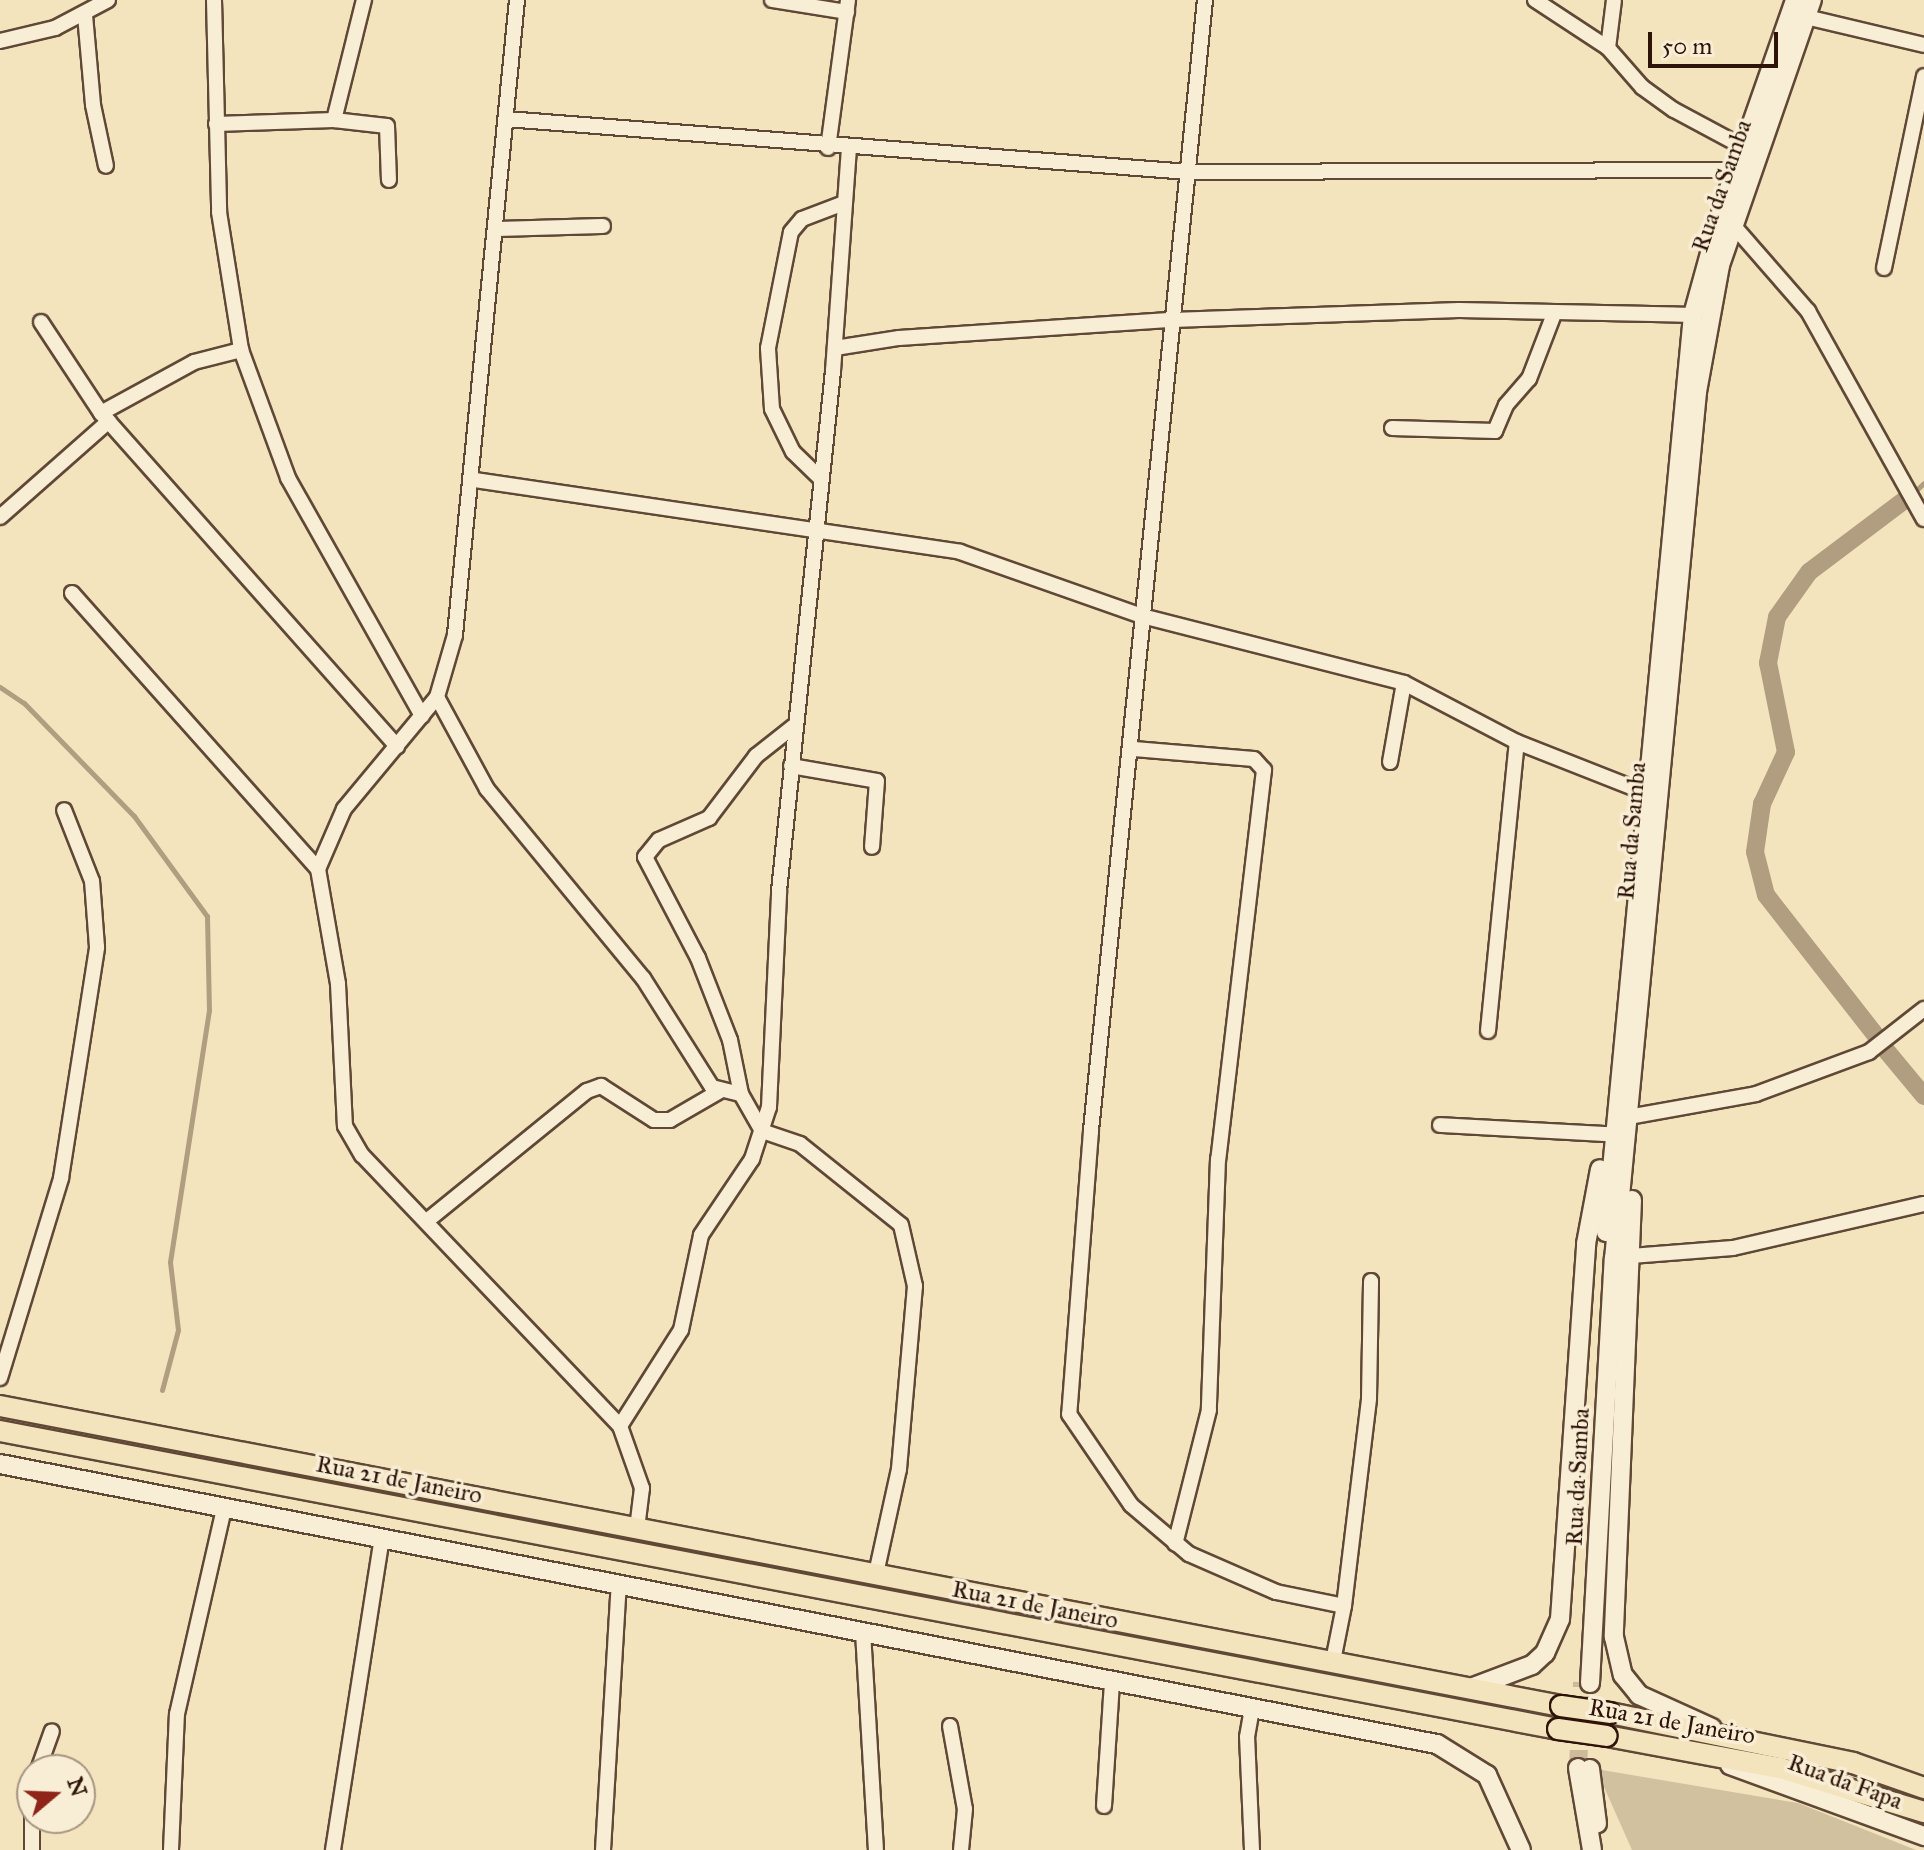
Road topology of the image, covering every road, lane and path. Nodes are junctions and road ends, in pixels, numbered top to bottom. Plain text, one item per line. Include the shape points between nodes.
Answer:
1 (108, 0) edge
2 (214, 0) edge
3 (364, 0) edge
4 (517, 0) edge
5 (772, 0) edge
6 (1205, 0) edge
7 (1535, 0) edge
8 (1614, 0) edge
9 (1795, 0) edge
10 (848, 6) edge
11 (1809, 8) edge
12 (85, 15) junction
13 (0, 41) edge
14 (1924, 45) edge
15 (1608, 48) junction
16 (1924, 76) edge
17 (506, 119) junction
18 (334, 120) junction
19 (216, 124) junction
20 (1743, 147) junction
21 (828, 148) junction
22 (849, 150) junction
23 (106, 166) dead end
24 (1736, 170) junction
25 (1189, 172) junction
26 (389, 180) dead end
27 (844, 203) junction
28 (1732, 224) junction
29 (603, 226) dead end
30 (496, 229) junction
31 (1884, 268) dead end
32 (1554, 314) junction
33 (1693, 315) junction
34 (1172, 320) junction
35 (41, 322) dead end
36 (835, 348) junction
37 (241, 350) junction
38 (105, 417) junction
39 (1392, 428) dead end
40 (820, 478) junction
41 (475, 480) junction
42 (0, 517) edge
43 (1924, 519) edge
44 (815, 527) junction
45 (72, 593) dead end
46 (1142, 616) junction
47 (1404, 683) junction
48 (437, 697) junction
49 (422, 716) junction
50 (794, 726) junction
51 (1517, 742) junction
52 (397, 746) junction
53 (1134, 749) junction
54 (1390, 762) dead end
55 (791, 766) junction
56 (1644, 792) junction
57 (64, 810) dead end
58 (872, 847) dead end
59 (318, 869) junction
60 (1924, 1009) edge
61 (1488, 1031) dead end
62 (1635, 1080) junction
63 (1616, 1083) junction
64 (720, 1091) junction
65 (741, 1094) junction
66 (1634, 1116) junction
67 (1440, 1125) dead end
68 (762, 1131) junction
69 (1607, 1134) junction
70 (1924, 1206) edge
71 (428, 1220) junction
72 (1631, 1256) junction
73 (1371, 1281) dead end
74 (0, 1378) edge
75 (0, 1406) edge
76 (620, 1426) junction
77 (0, 1431) edge
78 (0, 1464) edge
79 (224, 1509) junction
80 (637, 1529) junction
81 (382, 1538) junction
82 (1175, 1544) junction
83 (876, 1574) junction
84 (619, 1584) junction
85 (1344, 1606) junction
86 (863, 1632) junction
87 (1333, 1661) junction
88 (1112, 1681) junction
89 (1471, 1688) junction
90 (1252, 1708) junction
91 (950, 1726) dead end
92 (52, 1731) dead end
93 (1740, 1740) junction
94 (44, 1754) edge
95 (1704, 1755) junction
96 (1924, 1788) edge
97 (1104, 1806) dead end
98 (1924, 1812) edge
99 (1924, 1836) edge
100 (171, 1850) edge
101 (333, 1850) edge
102 (603, 1850) edge
103 (876, 1850) edge
104 (961, 1850) edge
105 (1252, 1850) edge
106 (1521, 1850) edge
107 (1592, 1850) edge
108 (1604, 1850) edge

1 - 12 street
2 - 19 street
3 - 18 street
4 - 17 street
5 - 10 street
6 - 25 street
7 - 15 street
8 - 15 street
9 - 20 main road
10 - 21 street
11 - 14 street
11 - 28 main road, Rua da Samba
12 - 13 street
12 - 23 street via 93,105
15 - 20 street via 1642,87
16 - 31 street
17 - 21 street
17 - 30 street
18 - 19 street
18 - 26 street via 390,127
19 - 37 street via 219,212
20 - 24 main road
21 - 22 street
22 - 25 street
22 - 27 street
24 - 25 street
24 - 33 main road
25 - 34 street
27 - 36 street
27 - 40 street via 802,219 791,232 768,348 772,409 793,452
28 - 43 street via 1808,311
28 - 62 main road, Rua da Samba via 1712,296 1697,392
29 - 30 street
30 - 41 street
32 - 33 street
32 - 34 street via 1459,310
32 - 39 street via 1529,379 1506,405 1495,431
33 - 56 main road, Rua da Samba
34 - 36 street via 899,338
34 - 46 street
35 - 38 street
36 - 40 street
37 - 38 street via 173,372
37 - 49 street via 288,478
38 - 42 street
38 - 52 street
40 - 44 street
41 - 44 street
41 - 48 street via 455,635
44 - 46 street via 960,552
44 - 50 street
45 - 59 street
46 - 47 street
46 - 53 street
47 - 51 street
47 - 54 street
48 - 49 street
48 - 64 street via 487,789 643,978
49 - 52 street
50 - 55 street
50 - 65 street via 756,756 709,818 659,840 645,857 698,958 730,1040
51 - 56 street
51 - 61 street
52 - 59 street via 344,809
53 - 82 street via 1068,1395 1075,1429 1120,1492
53 - 82 street via 1254,759 1264,770 1218,1159 1209,1410
55 - 58 street via 877,781
55 - 68 street
56 - 63 main road, Rua da Samba
57 - 74 street via 92,881 97,947 61,1178
59 - 71 street via 338,984 345,1126 362,1155
60 - 66 street via 1869,1052 1756,1094
62 - 63 main road, Rua da Samba via 1614,1259 1586,1682
62 - 66 main road
63 - 69 main road
64 - 65 street
64 - 71 street via 670,1120 654,1120 601,1086 587,1091
65 - 68 street
66 - 72 main road
67 - 69 street
68 - 76 street via 752,1159 701,1235 681,1330
68 - 83 street via 800,1144 896,1217 911,1248 915,1286 908,1394
69 - 89 main road via 1586,1244 1560,1619 1545,1653 1532,1665
70 - 72 street via 1733,1248
71 - 76 street
72 - 93 main road via 1613,1618 1618,1657 1623,1675 1648,1702
73 - 85 street via 1367,1427
75 - 80 main road, Rua 21 de Janeiro
76 - 80 street via 642,1488
77 - 95 main road, Rua 21 de Janeiro, bridge
78 - 79 main road
79 - 81 main road
79 - 100 street via 177,1714
80 - 83 main road, Rua 21 de Janeiro
81 - 84 main road
81 - 101 street
82 - 85 street via 1228,1576
83 - 87 main road, Rua 21 de Janeiro
84 - 86 main road
84 - 102 street
85 - 87 street
86 - 88 main road
86 - 103 street
87 - 89 main road, Rua 21 de Janeiro
88 - 90 main road
88 - 97 street
89 - 93 main road, Rua 21 de Janeiro, bridge
90 - 105 street via 1247,1737
90 - 106 main road via 1454,1750 1487,1775
91 - 104 street via 965,1809
92 - 94 street
93 - 96 main road, Rua 21 de Janeiro via 1853,1763
95 - 98 main road, Rua 21 de Janeiro via 1827,1780
95 - 99 main road, Rua da Fapa
107 - 108 main road via 1584,1769

